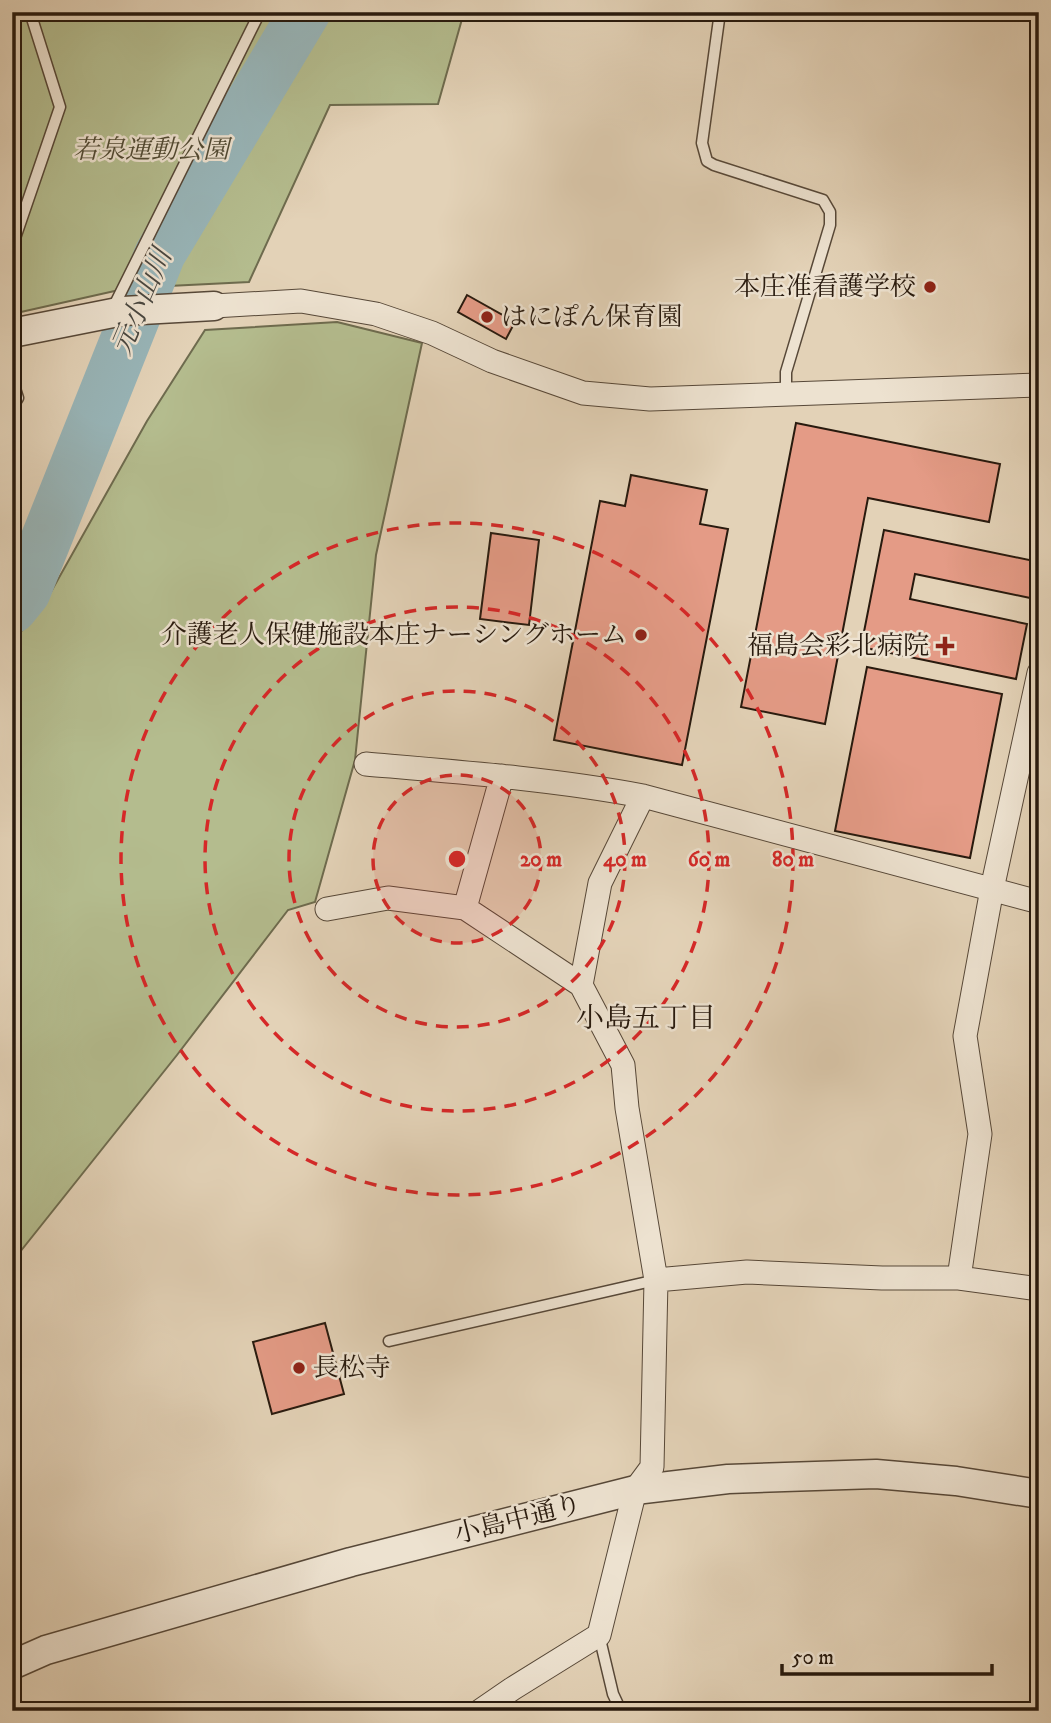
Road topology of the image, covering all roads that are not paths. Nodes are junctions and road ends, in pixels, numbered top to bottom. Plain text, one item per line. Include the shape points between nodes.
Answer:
1 (30, 12) edge
2 (260, 12) edge
3 (720, 12) edge
4 (12, 247) edge
5 (214, 306) joint
6 (117, 312) junction
7 (12, 333) edge
8 (12, 379) edge
9 (1039, 385) edge
10 (786, 393) junction
11 (12, 408) edge
12 (1039, 673) edge
13 (366, 764) dead end
14 (502, 776) junction
15 (643, 796) junction
16 (992, 889) junction
17 (1039, 902) edge
18 (465, 908) junction
19 (327, 909) dead end
20 (581, 985) junction
21 (959, 1278) junction
22 (656, 1280) junction
23 (1039, 1289) edge
24 (389, 1341) dead end
25 (635, 1490) junction
26 (1039, 1494) edge
27 (599, 1635) junction
28 (12, 1665) edge
29 (480, 1711) edge
30 (621, 1711) edge

1 - 4 lane via 60,107
2 - 6 lane
3 - 10 lane via 702,143 707,161 823,200 830,212 786,372
5 - 6 street
5 - 10 street via 301,301 376,314 583,393 650,399
6 - 7 street
8 - 11 lane via 18,398
9 - 10 street
12 - 16 street
13 - 14 street
14 - 15 street
14 - 18 street
15 - 16 street
15 - 20 street via 600,883
16 - 17 street
16 - 21 street via 965,1036 980,1134
18 - 19 street via 388,898
18 - 20 street
20 - 22 street via 623,1065
21 - 22 street via 747,1272
21 - 23 street
22 - 24 lane
22 - 25 street via 652,1467
25 - 26 street, 小島中通り via 728,1479 876,1474
25 - 27 street
25 - 28 street, 小島中通り via 352,1562 46,1650
27 - 29 street
27 - 30 lane

